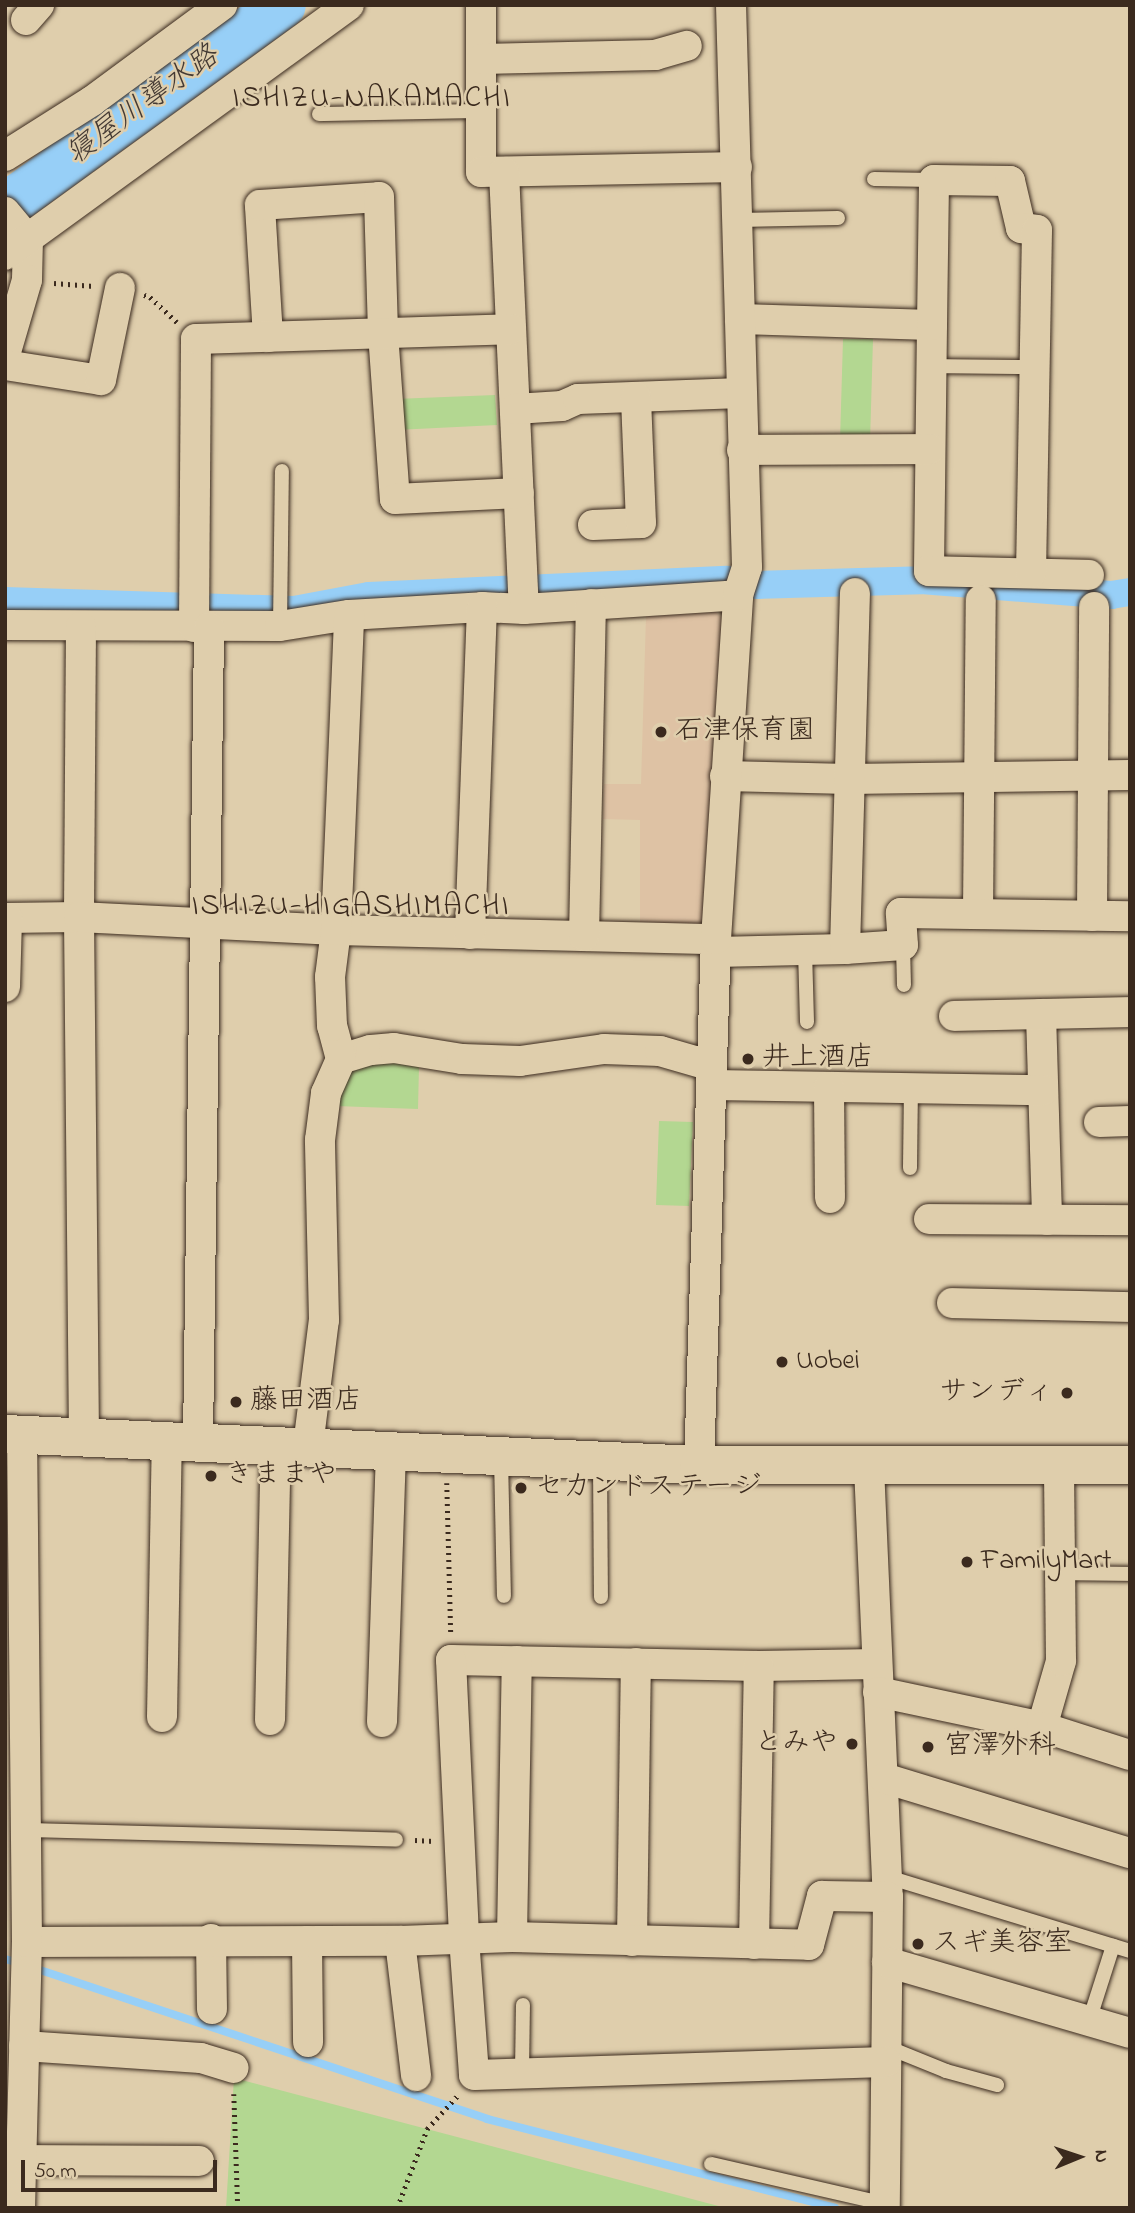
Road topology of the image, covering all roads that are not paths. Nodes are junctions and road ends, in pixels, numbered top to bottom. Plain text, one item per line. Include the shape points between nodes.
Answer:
1 (222, 5) edge
2 (349, 5) edge
3 (481, 5) edge
4 (731, 5) edge
5 (687, 46) dead end
6 (482, 59) junction
7 (481, 111) junction
8 (319, 114) dead end
9 (5, 156) edge
10 (737, 167) junction
11 (503, 172) junction
12 (874, 179) dead end
13 (934, 180) junction
14 (838, 218) dead end
15 (738, 220) junction
16 (15, 235) edge
17 (120, 288) dead end
18 (740, 319) junction
19 (932, 325) junction
20 (511, 329) junction
21 (383, 332) junction
22 (268, 337) junction
23 (5, 355) edge
24 (5, 365) edge
25 (931, 366) junction
26 (1034, 367) junction
27 (741, 393) junction
28 (636, 397) junction
29 (515, 409) junction
30 (930, 449) junction
31 (742, 450) junction
32 (282, 471) dead end
33 (519, 493) junction
34 (593, 525) dead end
35 (1031, 573) junction
36 (1089, 575) dead end
37 (855, 593) dead end
38 (738, 595) junction
39 (981, 600) dead end
40 (591, 604) junction
41 (482, 607) junction
42 (1094, 607) dead end
43 (524, 609) junction
44 (280, 615) junction
45 (349, 615) junction
46 (198, 616) junction
47 (5, 625) edge
48 (81, 626) junction
49 (1130, 775) edge
50 (725, 776) junction
51 (1093, 776) junction
52 (979, 777) junction
53 (849, 779) junction
54 (978, 914) junction
55 (1092, 916) junction
56 (1130, 916) edge
57 (79, 917) junction
58 (6, 918) edge
59 (203, 922) junction
60 (336, 930) junction
61 (470, 934) junction
62 (584, 936) junction
63 (903, 944) junction
64 (716, 945) junction
65 (845, 949) junction
66 (805, 950) junction
67 (904, 985) dead end
68 (5, 987) edge
69 (1130, 1012) edge
70 (1041, 1014) junction
71 (954, 1016) dead end
72 (807, 1022) dead end
73 (341, 1059) junction
74 (712, 1076) junction
75 (829, 1087) junction
76 (911, 1088) junction
77 (1043, 1090) junction
78 (1130, 1121) edge
79 (1098, 1122) dead end
80 (910, 1168) dead end
81 (830, 1198) dead end
82 (929, 1219) dead end
83 (1047, 1220) junction
84 (1130, 1220) edge
85 (951, 1303) dead end
86 (1130, 1307) edge
87 (13, 1434) edge
88 (84, 1438) junction
89 (182, 1440) junction
90 (292, 1446) junction
91 (391, 1450) junction
92 (501, 1455) junction
93 (600, 1460) junction
94 (699, 1465) junction
95 (1059, 1465) junction
96 (1130, 1465) edge
97 (869, 1467) junction
98 (1060, 1573) junction
99 (1130, 1573) edge
100 (504, 1596) dead end
101 (601, 1597) dead end
102 (517, 1661) junction
103 (636, 1663) junction
104 (759, 1666) junction
105 (878, 1678) junction
106 (162, 1717) dead end
107 (270, 1720) dead end
108 (382, 1722) dead end
109 (1042, 1727) junction
110 (1130, 1755) edge
111 (15, 1761) edge
112 (884, 1778) junction
113 (26, 1830) junction
114 (396, 1840) road end
115 (1130, 1853) edge
116 (888, 1887) junction
117 (16, 1895) edge
118 (512, 1937) junction
119 (464, 1938) junction
120 (211, 1939) junction
121 (307, 1941) junction
122 (400, 1941) junction
123 (632, 1941) junction
124 (754, 1944) junction
125 (27, 1945) junction
126 (1113, 1946) junction
127 (1130, 1951) edge
128 (887, 1962) junction
129 (523, 2005) dead end
130 (212, 2010) dead end
131 (15, 2012) edge
132 (1089, 2021) junction
133 (1130, 2034) edge
134 (308, 2042) dead end
135 (24, 2046) junction
136 (886, 2055) junction
137 (233, 2068) road end
138 (522, 2073) junction
139 (416, 2076) dead end
140 (997, 2085) dead end
141 (16, 2148) edge
142 (199, 2161) dead end
143 (711, 2164) dead end
144 (889, 2207) edge
145 (20, 2208) edge

1 - 9 street via 92,102
2 - 16 street
3 - 6 street
4 - 10 street
5 - 6 street via 655,55
6 - 7 street
7 - 8 lane
7 - 11 street via 481,172
10 - 11 street
10 - 15 street
11 - 20 street
12 - 13 lane
13 - 19 street
13 - 26 street via 1010,181 1021,228 1037,230
14 - 15 lane
15 - 18 street
16 - 23 street via 27,280
17 - 24 street via 101,380
18 - 19 street
18 - 27 street
19 - 25 street
20 - 21 street
20 - 29 street
21 - 22 street
21 - 22 street via 379,197 260,205
21 - 33 street via 395,499
22 - 46 street via 196,339
25 - 26 lane
25 - 30 street
26 - 35 street
27 - 28 street
27 - 31 street
28 - 29 street via 578,399 562,406
28 - 34 street via 641,523
29 - 33 street
30 - 31 street
30 - 35 street via 929,571
31 - 38 street via 747,567
32 - 44 lane
33 - 43 street
35 - 36 street
37 - 53 street
38 - 40 street
38 - 50 street
39 - 52 street
40 - 43 street
40 - 62 street
41 - 43 street
41 - 45 street
41 - 61 street
42 - 51 street
44 - 45 street
44 - 46 street
45 - 60 street
46 - 48 street
46 - 59 street
47 - 48 street
48 - 57 street
49 - 51 street
50 - 53 street
50 - 64 street
51 - 52 street
51 - 55 street
52 - 53 street
52 - 54 street
53 - 65 street
54 - 55 street
54 - 63 street via 901,913
55 - 56 street
57 - 58 street
57 - 59 street
57 - 88 street
58 - 68 street
59 - 60 street
59 - 89 street
60 - 61 street
60 - 73 street via 330,977 332,1026
61 - 62 street
62 - 64 street
63 - 65 street
63 - 67 lane
64 - 66 street
64 - 74 street
65 - 66 street
66 - 72 lane
69 - 70 street
70 - 71 street
70 - 77 street
73 - 74 street via 394,1048 462,1059 520,1061 604,1049 660,1051
73 - 90 street via 326,1093 320,1140 324,1320
74 - 75 street
74 - 94 street
75 - 76 street
75 - 81 street
76 - 77 street
76 - 80 lane
77 - 83 street
78 - 79 street
82 - 83 street
83 - 84 street
85 - 86 street
87 - 88 street
87 - 111 street
88 - 89 street
89 - 90 street
89 - 106 street
90 - 91 street
90 - 107 street
91 - 92 street
91 - 108 street
92 - 93 street
92 - 100 lane
93 - 94 street
93 - 101 lane
94 - 97 street
95 - 96 street
95 - 97 street
95 - 98 street
97 - 105 street
98 - 99 lane
98 - 109 street via 1061,1661
102 - 103 street
102 - 118 street
102 - 119 street via 451,1660
103 - 104 street
103 - 123 street
104 - 105 street
104 - 124 street
105 - 109 street
105 - 112 street
109 - 110 street
111 - 113 street
112 - 115 street
112 - 116 street
113 - 114 lane
113 - 117 street
116 - 124 street via 822,1896 809,1945
116 - 126 lane
116 - 128 street
117 - 125 street
118 - 119 street
118 - 123 street
119 - 122 street
119 - 138 street via 474,2075
120 - 121 street
120 - 125 street
120 - 130 street
121 - 122 street
121 - 134 street
122 - 139 street
123 - 124 street
125 - 131 street via 25,1983
126 - 127 lane
126 - 132 lane
128 - 132 street
128 - 136 street
129 - 138 lane
131 - 135 street
132 - 133 street
135 - 137 street via 201,2059
135 - 141 street
136 - 138 street
136 - 140 lane
136 - 144 street
141 - 142 street
141 - 145 street
143 - 144 lane

